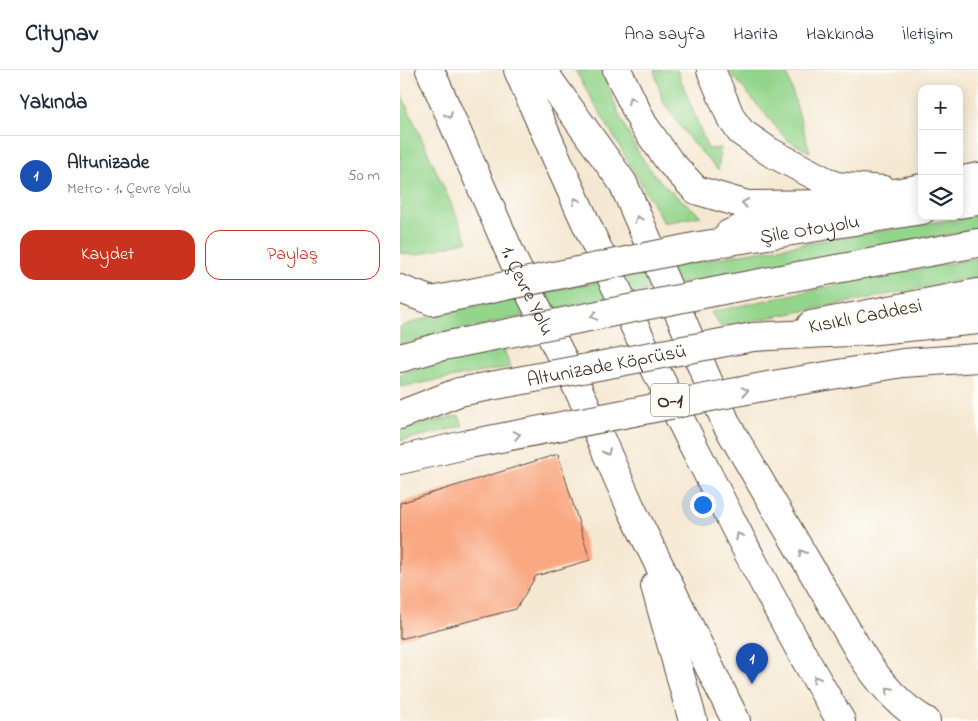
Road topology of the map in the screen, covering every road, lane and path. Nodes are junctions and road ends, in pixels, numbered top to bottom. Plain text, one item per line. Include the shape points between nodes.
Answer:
1 (430, 70) edge
2 (518, 70) edge
3 (542, 70) edge
4 (616, 70) edge
5 (711, 70) edge
6 (978, 177) edge
7 (963, 180) edge
8 (915, 197) edge
9 (978, 201) edge
10 (963, 203) edge
11 (829, 204) junction
12 (978, 243) edge
13 (699, 246) junction
14 (400, 289) edge
15 (978, 293) edge
16 (432, 301) junction
17 (400, 311) edge
18 (978, 320) edge
19 (753, 337) junction
20 (400, 358) edge
21 (978, 358) edge
22 (459, 392) junction
23 (400, 402) edge
24 (400, 415) edge
25 (400, 460) edge
26 (631, 508) junction
27 (693, 721) edge
28 (736, 721) edge
29 (840, 721) edge
30 (926, 721) edge

1 -> 26 main road, 1. Çevre Yolu via 515,264 583,399
29 -> 2 main road, O-1 via 663,388
30 -> 3 main road via 894,696 859,651 727,425 623,183
11 -> 4 main road via 748,205 696,190 669,161 643,124
5 - 8 main road via 731,118 741,132 770,152 835,186
6 - 7 main road
8 - 11 main road
8 - 13 main road, Şile Otoyolu
9 - 10 main road
11 - 13 main road via 745,227
12 -> 20 main road, bridge via 728,289 439,347
13 - 16 main road, bridge
14 - 16 main road
15 - 19 main road, Kısıklı Caddesi
16 - 17 main road
18 - 19 main road via 867,331
19 - 22 main road, Altunizade Köprüsü, bridge
25 -> 21 main road, bridge via 773,385 903,364
22 - 23 main road
22 - 24 main road
26 - 27 main road
26 - 28 main road

